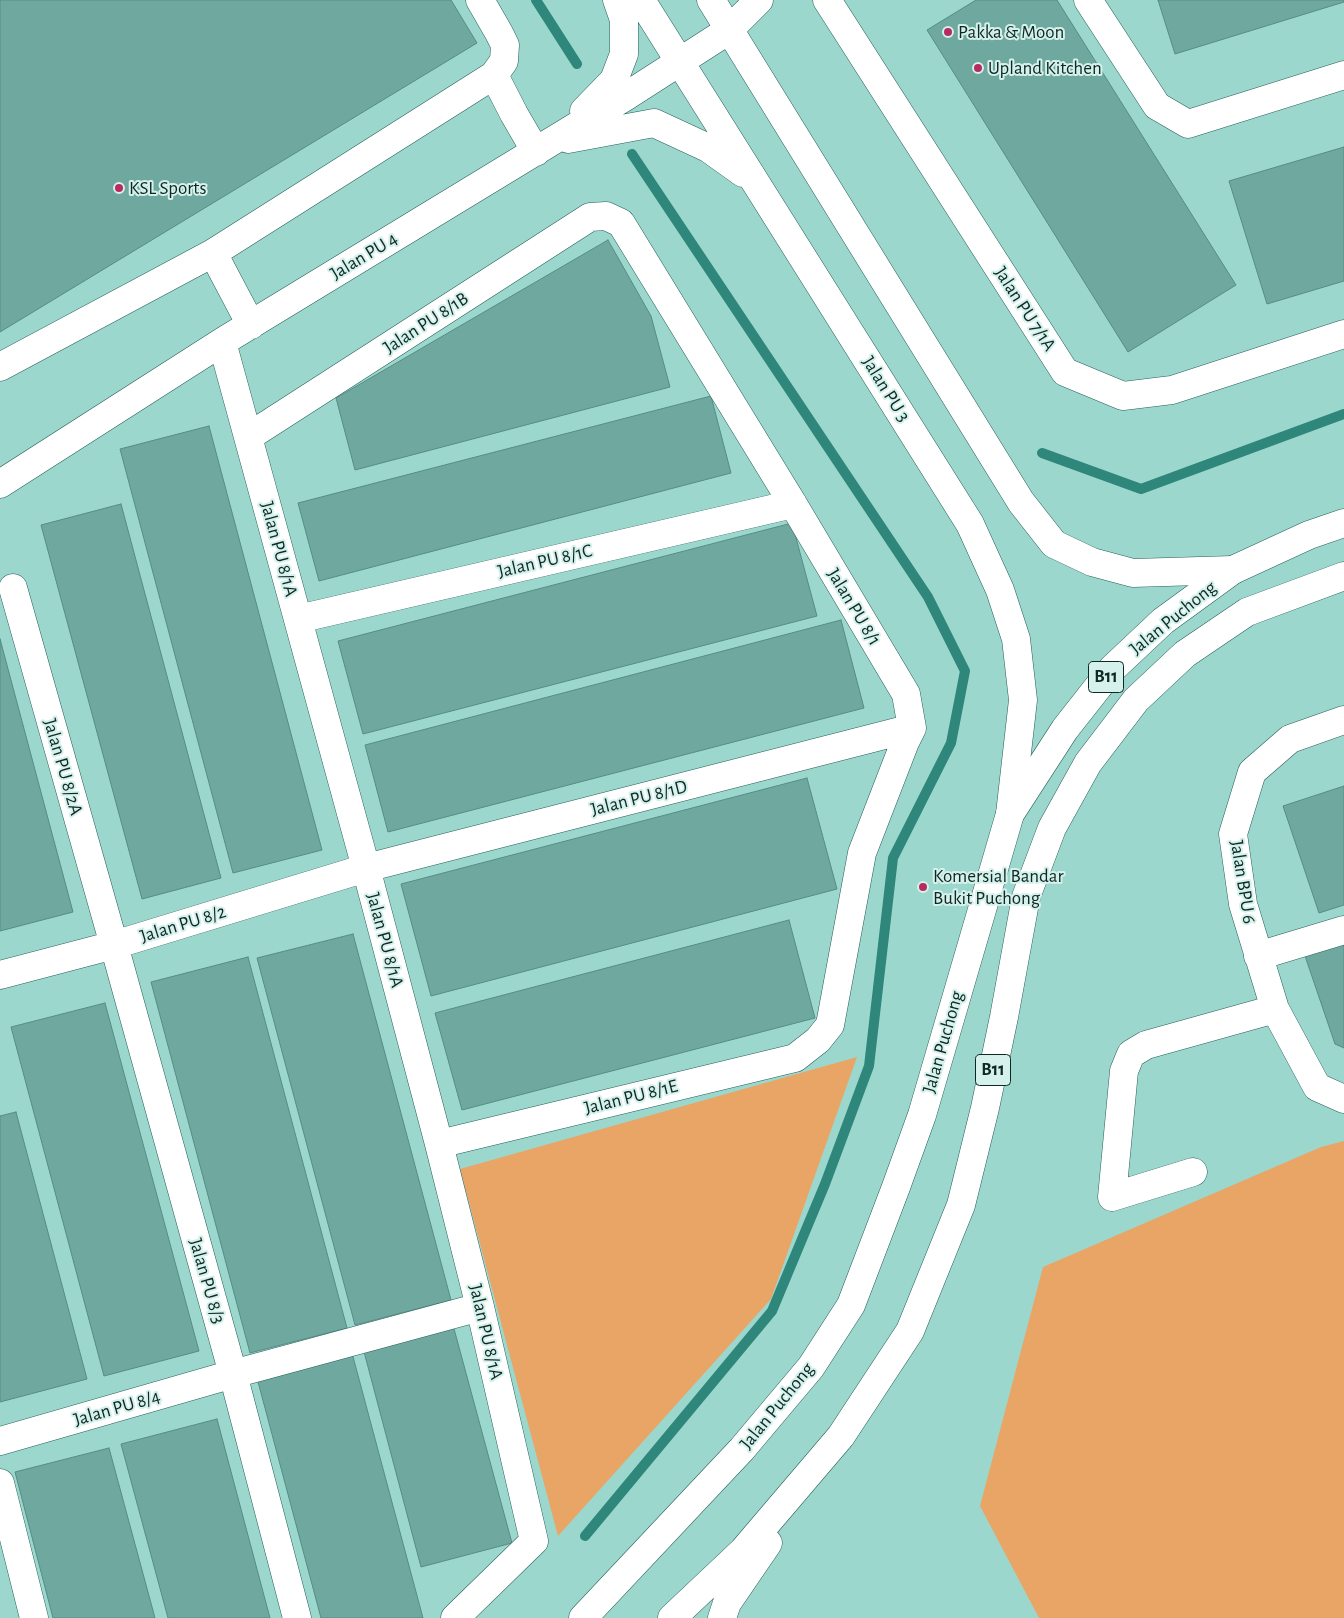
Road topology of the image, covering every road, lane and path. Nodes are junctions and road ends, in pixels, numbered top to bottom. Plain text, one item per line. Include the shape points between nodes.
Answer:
1 (480, 0) edge
2 (617, 0) edge
3 (642, 0) edge
4 (710, 0) edge
5 (759, 0) edge
6 (1088, 0) edge
7 (826, 1) edge
8 (729, 30) junction
9 (679, 62) junction
10 (494, 75) junction
11 (1344, 75) edge
12 (545, 146) junction
13 (755, 182) junction
14 (606, 216) joint
15 (213, 253) junction
16 (252, 325) junction
17 (1344, 334) edge
18 (222, 342) junction
19 (0, 367) edge
20 (248, 436) junction
21 (0, 484) edge
22 (793, 504) junction
23 (1344, 523) edge
24 (1233, 570) junction
25 (1344, 576) edge
26 (12, 588) dead end
27 (298, 619) junction
28 (1344, 720) edge
29 (912, 728) junction
30 (1010, 814) junction
31 (366, 868) junction
32 (1344, 930) edge
33 (114, 945) junction
34 (1258, 956) junction
35 (0, 975) edge
36 (1275, 1009) junction
37 (1344, 1099) edge
38 (439, 1144) junction
39 (1193, 1172) dead end
40 (480, 1307) junction
41 (233, 1374) junction
42 (841, 1436) junction
43 (0, 1441) edge
44 (0, 1482) edge
45 (34, 1618) edge
46 (297, 1618) edge
47 (455, 1618) edge
48 (584, 1618) edge
49 (672, 1618) edge
50 (722, 1618) edge

1 - 10 street via 504,45 504,62
2 - 12 street via 624,20 624,54 614,80
3 - 9 street, Jalan PU 3
4 - 8 street
5 - 8 street, Jalan PU 4
6 - 11 street via 1157,106 1188,124
7 - 17 street, Jalan PU 7/1A via 1065,372 1123,396 1172,390
8 - 9 street, Jalan PU 4
8 - 24 street via 1021,502 1054,544 1092,562 1132,573
9 - 12 street, Jalan PU 4
9 - 13 street, Jalan PU 3
10 - 12 street via 514,114
10 - 15 street
12 - 13 street via 654,123 708,148
12 - 16 street, Jalan PU 4
13 - 30 street, Jalan PU 3 via 970,524 1000,590 1016,639 1023,700
14 - 20 street, Jalan PU 8/1B via 590,217
14 - 22 street, Jalan PU 8/1 via 621,223
15 - 16 street
15 - 19 street
16 - 18 street, Jalan PU 4
18 - 20 street, Jalan PU 8/1A
18 - 21 street, Jalan PU 4
20 - 27 street, Jalan PU 8/1A
22 - 27 street, Jalan PU 8/1C
22 - 29 street, Jalan PU 8/1 via 906,694
23 - 24 street, Jalan Puchong / B11 via 1309,535
24 - 30 street, Jalan Puchong / B11 via 1163,621 1113,668 1065,729
25 - 42 street, Jalan Puchong / B11 via 1247,612 1185,654 1136,700 1088,763 1052,828 1026,897 985,1108 960,1205 910,1331
26 - 33 street, Jalan PU 8/2A
27 - 31 street, Jalan PU 8/1A
28 - 34 street, Jalan BPU 6 via 1290,739 1252,772 1233,834 1243,904
29 - 31 street, Jalan PU 8/1D
29 - 38 street, Jalan PU 8/1E via 862,853 830,1025 818,1040 796,1058
30 - 48 street, Jalan Puchong / B11 via 922,1115 851,1305 811,1367 742,1449
31 - 33 street, Jalan PU 8/2
31 - 38 street, Jalan PU 8/1A
32 - 34 street
33 - 35 street, Jalan PU 8/2
33 - 41 street, Jalan PU 8/3
34 - 36 street, Jalan BPU 6
36 - 37 street, Jalan BPU 6 via 1317,1086
36 - 39 street via 1146,1045 1131,1054 1124,1072 1112,1197
38 - 40 street, Jalan PU 8/1A
40 - 41 street, Jalan PU 8/4
40 - 47 street, Jalan PU 8/1A via 534,1540
41 - 43 street, Jalan PU 8/4
41 - 46 street, Jalan PU 8/3
42 - 49 street, Jalan Puchong / B11 via 743,1551
42 - 50 street via 727,1603
44 - 45 street

